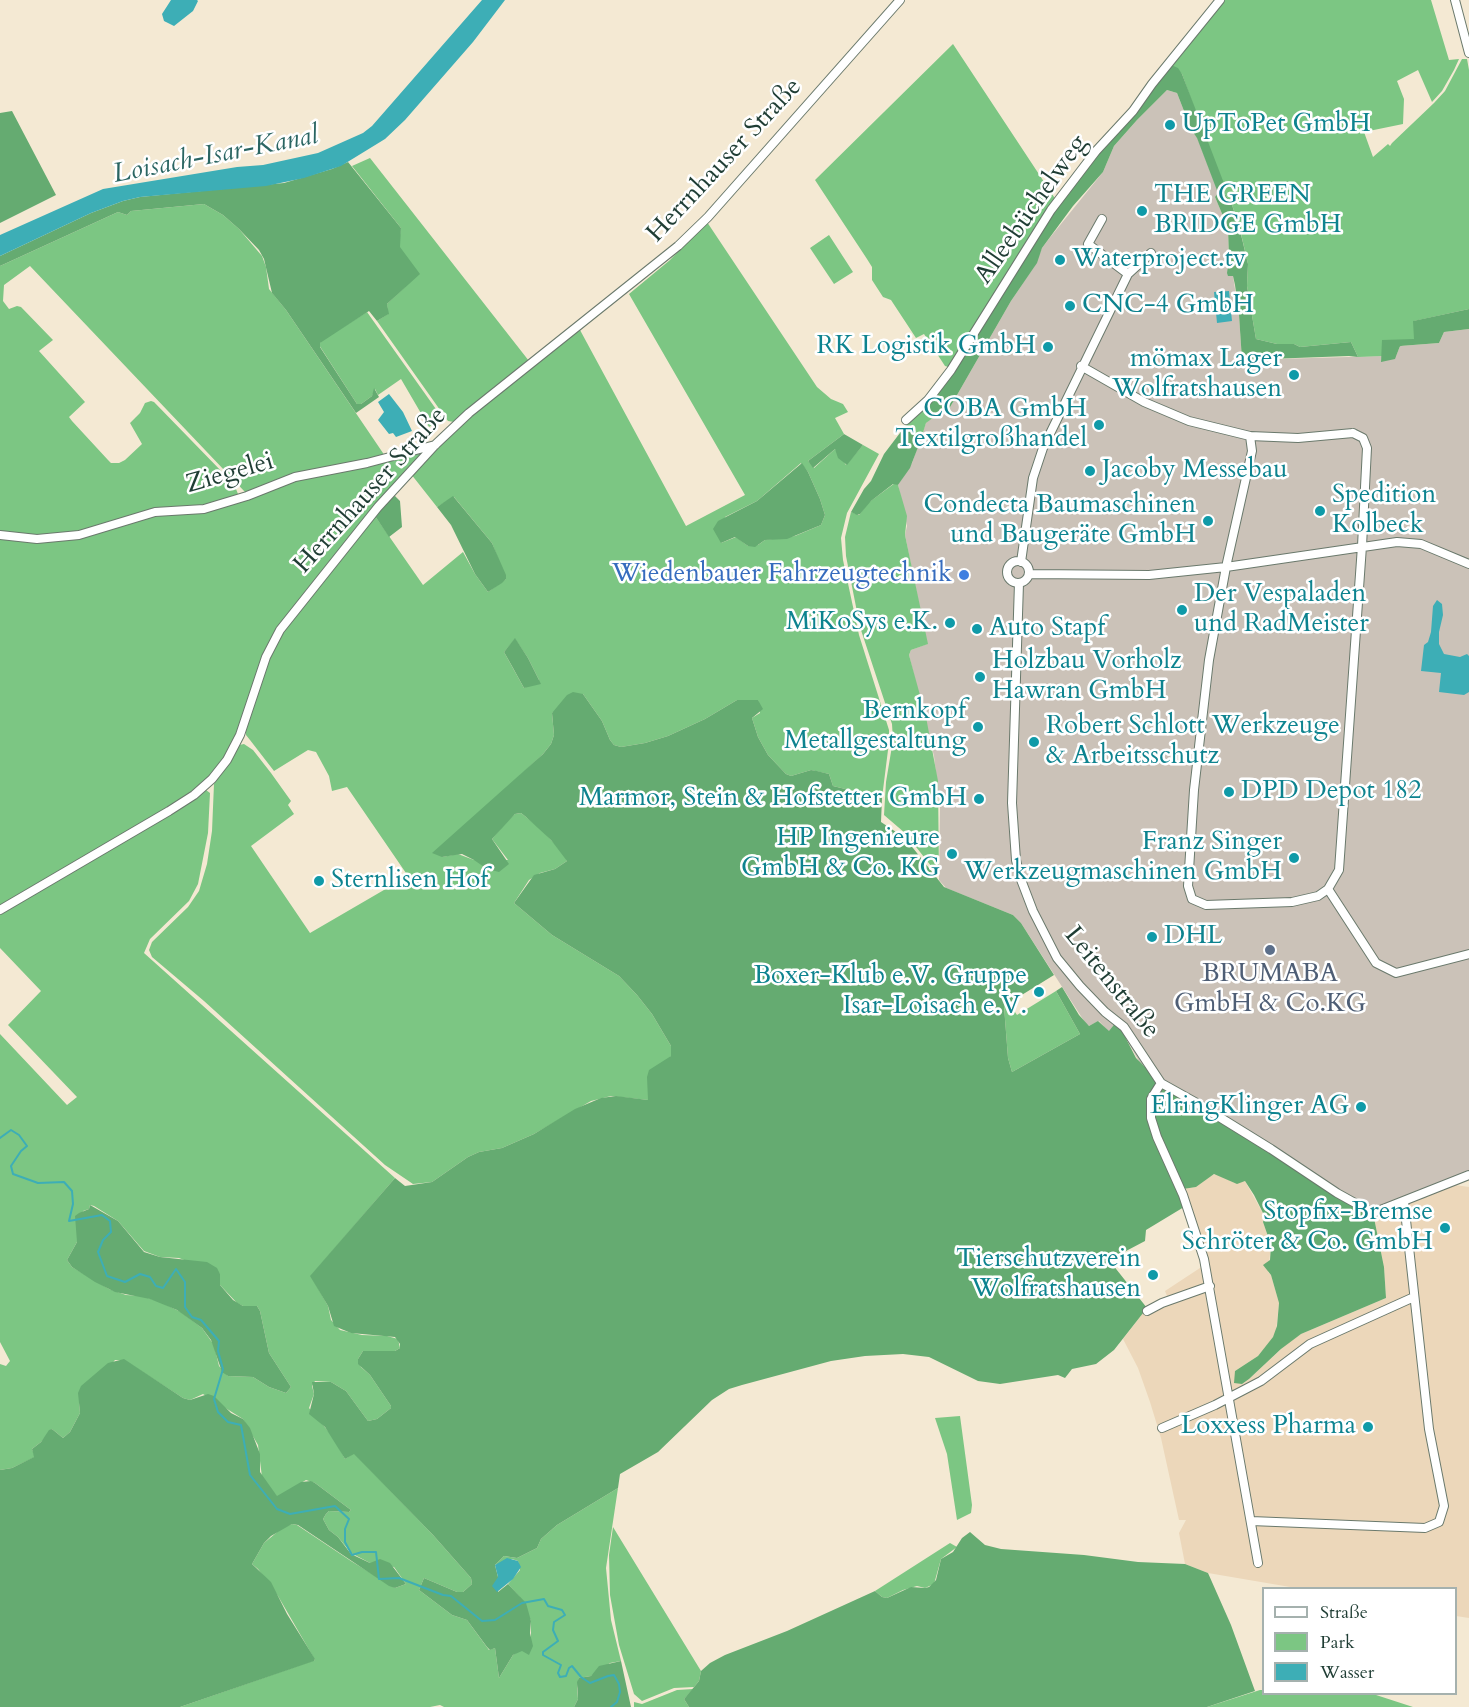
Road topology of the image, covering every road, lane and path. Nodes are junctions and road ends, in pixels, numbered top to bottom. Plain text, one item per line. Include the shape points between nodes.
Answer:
1 (900, 0) edge
2 (1220, 0) edge
3 (1455, 0) edge
4 (1469, 53) edge
5 (1102, 219) dead end
6 (1151, 253) dead end
7 (1128, 274) junction
8 (1082, 366) junction
9 (906, 420) dead end
10 (1250, 436) junction
11 (435, 445) junction
12 (0, 535) edge
13 (1362, 546) junction
14 (1021, 562) junction
15 (1469, 564) edge
16 (1226, 567) junction
17 (1029, 574) junction
18 (1019, 583) junction
19 (1328, 889) junction
20 (0, 910) edge
21 (1469, 954) edge
22 (1161, 1083) junction
23 (1469, 1176) edge
24 (1404, 1202) junction
25 (1209, 1286) junction
26 (1414, 1297) junction
27 (1147, 1311) dead end
28 (1229, 1398) junction
29 (1162, 1428) dead end
30 (1251, 1521) junction
31 (1258, 1563) dead end

1 - 11 street, Herrnhauser Straße via 678,246 469,413
2 - 9 street, Alleebüchelweg via 1057,202 951,370
3 - 4 street
5 - 7 street via 1085,247
6 - 7 street
7 - 8 street
8 - 10 street via 1144,402 1189,421
8 - 14 street via 1033,478
10 - 13 street via 1298,438 1353,433 1363,438 1367,448
10 - 16 street via 1252,451
11 - 12 street, Ziegelei via 295,477 204,509 155,512 79,535 37,539
11 - 20 street, Herrnhauser Straße via 357,531 280,630 266,657 240,735 212,780 169,811
13 - 15 street via 1421,544
13 - 16 street
13 - 19 street via 1339,870
14 - 17 street
14 - 18 street via 1014,562 1008,569 1010,579
16 - 17 street via 1149,575
16 - 19 street via 1209,660 1194,790 1188,886 1192,899 1206,906 1292,902 1318,896
17 - 18 street
18 - 22 street, Leitenstraße via 1012,802 1018,868 1039,926 1057,958 1105,1012 1124,1027
19 - 21 street via 1376,963 1396,973
22 - 24 street, Leitenstraße via 1373,1214
22 - 25 street via 1151,1098 1151,1118 1183,1195
23 - 24 street, Leitenstraße
24 - 26 street
25 - 27 street
25 - 28 street
26 - 28 street via 1310,1344 1261,1381
26 - 30 street via 1429,1429 1444,1506 1439,1522 1425,1528
28 - 29 street
28 - 30 street
30 - 31 street

